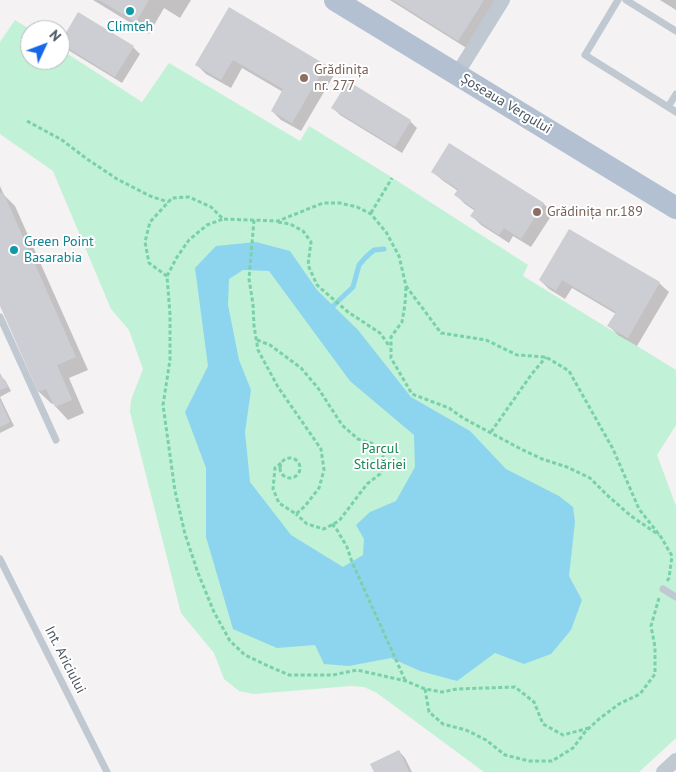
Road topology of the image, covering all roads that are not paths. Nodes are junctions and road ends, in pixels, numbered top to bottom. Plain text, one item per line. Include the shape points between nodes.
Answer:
1 (335, 0) edge
2 (503, 0) edge
3 (618, 0) edge
4 (626, 0) edge
5 (676, 31) edge
6 (457, 74) junction
7 (676, 94) edge
8 (668, 107) junction
9 (676, 112) edge
10 (676, 208) edge
11 (0, 317) edge
12 (56, 440) dead end
13 (0, 559) edge
14 (663, 589) road end
15 (676, 597) edge
16 (676, 760) edge
17 (107, 772) edge
18 (663, 772) edge

1 - 6 main road, Șoseaua Vergului
2 - 6 street
3 - 8 lane via 584,56
4 - 5 lane
6 - 10 main road, Șoseaua Vergului
7 - 8 lane
8 - 9 lane
11 - 12 lane
13 - 17 lane, Int. Ariciului
14 - 15 lane
16 - 18 street

